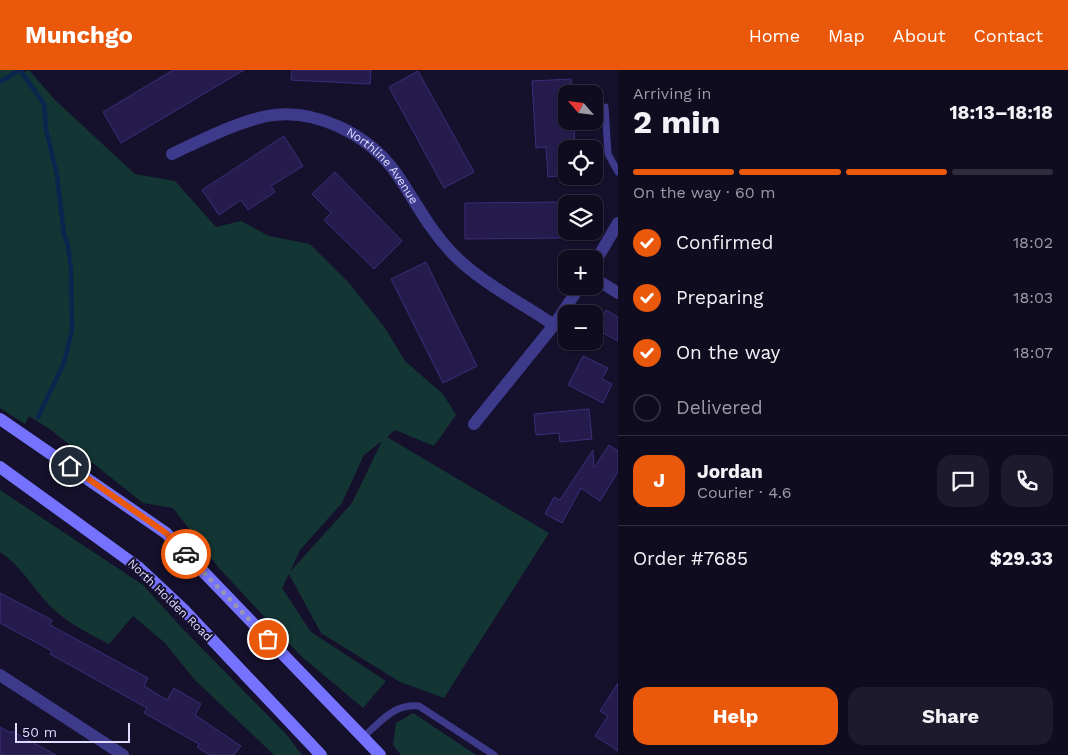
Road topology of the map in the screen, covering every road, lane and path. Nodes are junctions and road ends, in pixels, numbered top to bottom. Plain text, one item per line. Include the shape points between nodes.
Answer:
1 (605, 107) dead end
2 (172, 154) dead end
3 (618, 172) edge
4 (618, 223) edge
5 (602, 250) edge
6 (603, 284) edge
7 (618, 293) edge
8 (574, 295) edge
9 (554, 325) junction
10 (0, 419) edge
11 (474, 424) dead end
12 (0, 467) edge
13 (0, 675) edge
14 (363, 738) junction
15 (123, 755) edge
16 (321, 755) edge
17 (380, 755) edge
18 (494, 755) edge

1 - 3 lane via 608,154
2 - 9 street, Northline Avenue via 240,124 267,116 293,115 336,125 359,137 385,160 430,228 453,254
4 - 5 street
6 - 7 street
8 - 9 street
9 - 11 street
10 - 14 main road via 166,533
12 - 16 main road, North Holden Road via 138,567 185,611
13 - 15 street
14 - 17 main road
14 - 18 lane via 392,712 405,705 419,706

